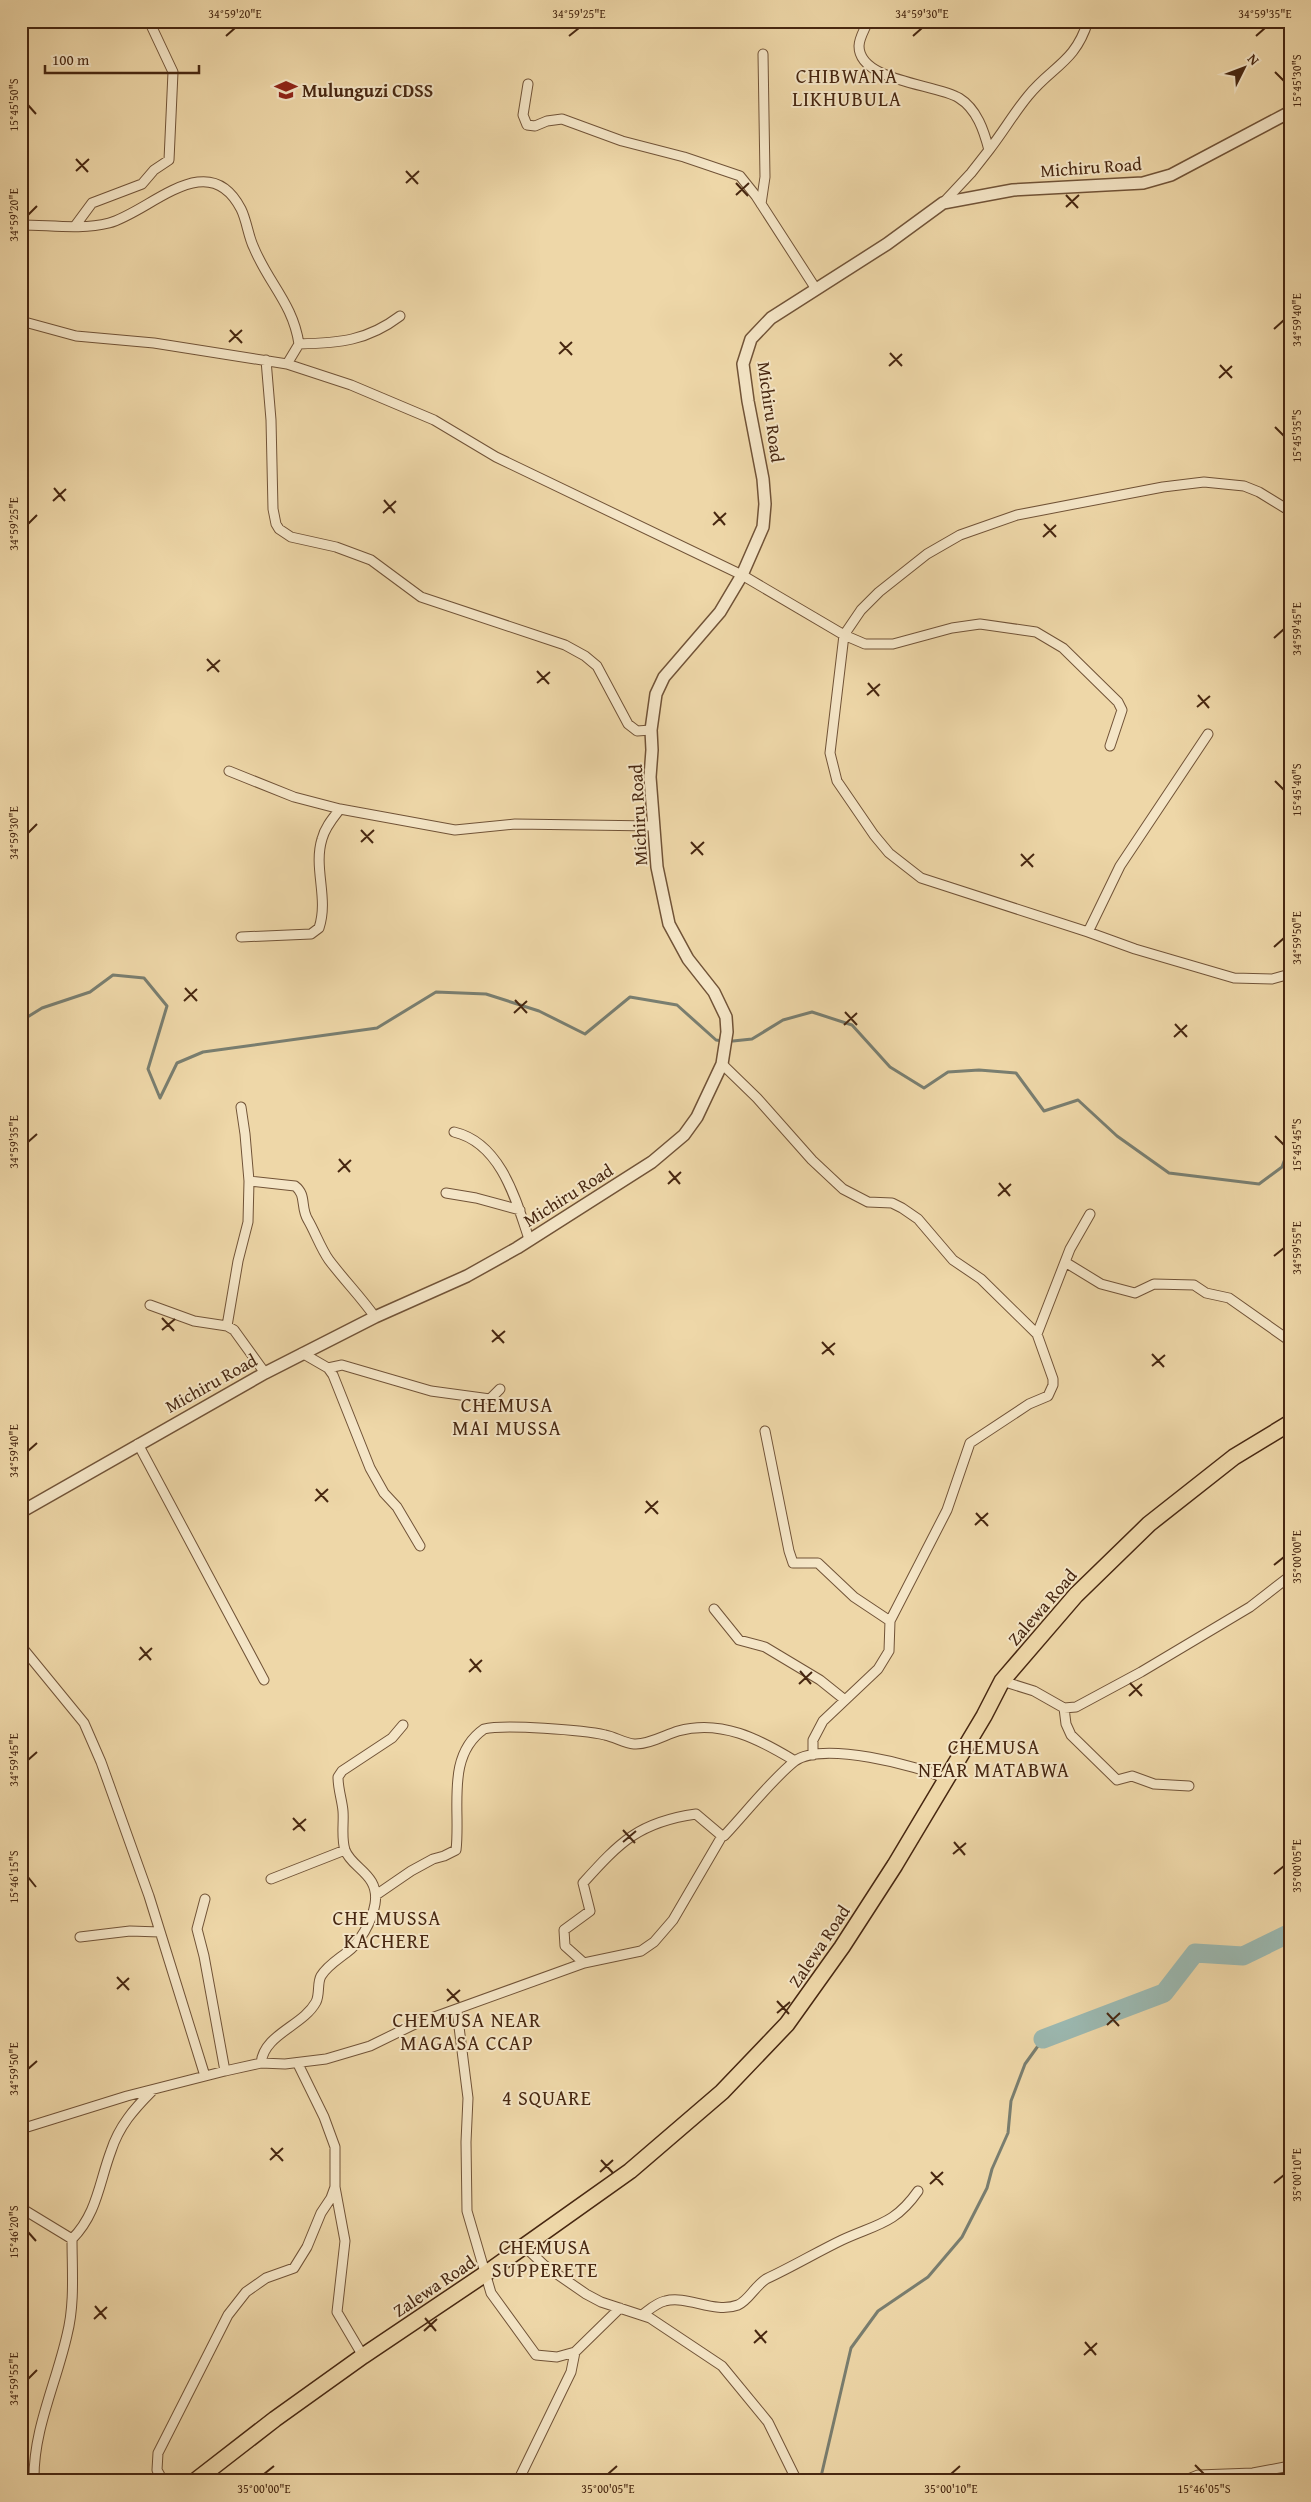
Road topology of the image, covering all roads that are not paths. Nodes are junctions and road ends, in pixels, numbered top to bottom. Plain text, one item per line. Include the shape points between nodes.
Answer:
1 (150, 21) edge
2 (868, 21) edge
3 (1088, 21) edge
4 (763, 54) dead end
5 (528, 84) dead end
6 (1290, 112) edge
7 (989, 150) junction
8 (942, 203) junction
9 (761, 204) junction
10 (21, 225) edge
11 (76, 226) junction
12 (816, 289) junction
13 (400, 316) dead end
14 (21, 321) edge
15 (299, 344) junction
16 (266, 360) junction
17 (288, 364) junction
18 (1290, 511) edge
19 (742, 575) junction
20 (844, 635) junction
21 (651, 730) junction
22 (1208, 734) dead end
23 (1110, 746) dead end
24 (229, 772) dead end
25 (340, 809) junction
26 (654, 826) junction
27 (1088, 932) junction
28 (241, 937) dead end
29 (1290, 974) edge
30 (722, 1064) junction
31 (241, 1107) dead end
32 (454, 1132) dead end
33 (249, 1181) junction
34 (446, 1193) dead end
35 (520, 1210) junction
36 (1090, 1214) dead end
37 (529, 1239) junction
38 (1065, 1262) junction
39 (150, 1305) dead end
40 (375, 1317) junction
41 (227, 1326) junction
42 (1037, 1334) junction
43 (1290, 1341) edge
44 (302, 1353) junction
45 (328, 1368) junction
46 (265, 1373) junction
47 (500, 1389) dead end
48 (1290, 1422) edge
49 (765, 1431) dead end
50 (138, 1444) junction
51 (21, 1512) edge
52 (420, 1546) dead end
53 (1290, 1576) edge
54 (714, 1609) dead end
55 (890, 1621) junction
56 (21, 1646) edge
57 (264, 1680) dead end
58 (1002, 1681) junction
59 (845, 1700) junction
60 (1064, 1708) junction
61 (403, 1726) dead end
62 (813, 1755) junction
63 (795, 1761) junction
64 (946, 1779) junction
65 (1189, 1786) dead end
66 (722, 1836) junction
67 (346, 1850) junction
68 (271, 1879) dead end
69 (376, 1895) junction
70 (206, 1899) dead end
71 (160, 1932) junction
72 (80, 1936) dead end
73 (584, 1963) junction
74 (457, 2011) junction
75 (261, 2063) junction
76 (298, 2064) junction
77 (225, 2071) junction
78 (205, 2076) junction
79 (154, 2089) junction
80 (21, 2129) edge
81 (336, 2187) junction
82 (918, 2191) dead end
83 (21, 2208) edge
84 (72, 2239) junction
85 (524, 2246) junction
86 (485, 2274) junction
87 (620, 2308) junction
88 (642, 2316) junction
89 (575, 2352) junction
90 (363, 2356) junction
91 (1290, 2466) edge
92 (34, 2481) edge
93 (163, 2481) edge
94 (195, 2481) edge
95 (518, 2481) edge
96 (797, 2481) edge
97 (1183, 2481) edge

1 - 11 street via 172,72 169,160 142,184 92,203
2 - 7 street via 859,45 861,57 870,67 960,98 983,127
3 - 7 street via 1082,40 1068,59 1029,95
4 - 9 street via 765,177
5 - 9 street via 523,115 527,125 562,119 622,141 729,171 740,176
6 - 8 street, Michiru Road via 1170,174 1143,183 1013,190
7 - 8 street
8 - 12 street, Michiru Road via 887,244
9 - 12 street
10 - 11 street
11 - 15 street via 110,222 188,184 210,182 224,187 241,209 253,247 290,310
12 - 19 street, Michiru Road via 763,325 746,350 743,364 766,504 764,527
13 - 15 street via 365,336 345,342
14 - 16 street via 76,336 154,343
15 - 17 street
16 - 17 street
16 - 21 street via 273,509 279,529 290,537 336,547 371,560 421,597 486,617 577,652 597,666 628,724 637,731
17 - 19 street via 351,385 434,420 496,457
18 - 20 street via 1244,486 1204,482 1017,515 960,535 928,554 879,592 861,610
19 - 20 street
19 - 21 street, Michiru Road via 720,612 664,677 656,694
20 - 23 street via 877,646 980,624 1036,632 1063,648 1118,702 1122,710
20 - 27 street via 830,753 838,781 879,841 921,878
21 - 26 street, Michiru Road
22 - 27 street via 1120,866
24 - 25 street via 294,797
25 - 26 street via 455,830 515,824
25 - 28 street via 327,827 320,846 324,903 320,928 311,934
26 - 30 street, Michiru Road via 657,867 673,934 714,992 726,1016
27 - 29 street via 1234,978 1272,979
30 - 37 street, Michiru Road via 697,1117 667,1151
30 - 42 street via 843,1189 860,1200 892,1203 910,1212 953,1260 982,1279
31 - 33 street
32 - 35 street via 464,1134 491,1156 511,1184
33 - 40 street via 295,1186 300,1190 304,1195 304,1213 328,1259
33 - 41 street via 248,1222
34 - 35 street
35 - 37 street
36 - 38 street
37 - 40 street, Michiru Road via 467,1276
38 - 42 street
38 - 43 street via 1101,1284 1135,1293 1154,1284 1194,1285 1206,1293 1229,1298
39 - 41 street via 194,1320
40 - 44 street, Michiru Road
41 - 46 street via 239,1336
42 - 55 street via 1052,1378 1051,1391 1048,1396 1029,1404 970,1443 947,1510
44 - 45 street
44 - 46 street, Michiru Road
45 - 47 street via 342,1365 422,1389 473,1398 490,1399
45 - 52 street via 370,1468
46 - 50 street, Michiru Road
48 - 58 highway, Zalewa Road via 1234,1457 1149,1524 1076,1595
49 - 55 street via 794,1563 818,1563 854,1597
50 - 51 street, Michiru Road
50 - 57 street
53 - 60 street via 1250,1606 1141,1672 1076,1707
54 - 59 street via 739,1640 766,1647 820,1680
55 - 59 street via 890,1643 885,1658
56 - 71 street via 84,1723 101,1762
58 - 60 street via 1034,1691
58 - 64 highway, Zalewa Road
59 - 62 street via 823,1721 813,1740
60 - 65 street via 1071,1735 1117,1780 1132,1776 1154,1784
61 - 67 street via 392,1738 342,1771 338,1777
62 - 63 street
62 - 64 street via 887,1759
63 - 66 street
63 - 69 street via 765,1742 710,1726 686,1728 643,1744 585,1733 528,1728 484,1729 461,1757 456,1850 433,1858
64 - 85 highway, Zalewa Road via 842,1947 807,1998 765,2050 664,2144
66 - 73 street via 673,1920 654,1942 641,1951
66 - 73 street via 696,1814 668,1818 636,1831 619,1845 583,1883 590,1911 564,1930 566,1946
67 - 68 street
67 - 69 street via 368,1875
69 - 75 street via 362,1935 320,1978 316,2003 268,2045 262,2053
70 - 77 street via 197,1929
71 - 72 street
71 - 78 street
73 - 74 street
74 - 76 street via 415,2024 370,2046
74 - 86 street via 468,2098 466,2211
75 - 76 street
75 - 77 street
76 - 81 street via 335,2147
77 - 78 street
78 - 79 street
79 - 80 street
79 - 84 street via 134,2108 121,2127 95,2206 84,2227
81 - 90 street via 346,2241 337,2312
81 - 93 street via 294,2268 266,2278 246,2292 228,2315 158,2453 157,2470
82 - 88 street via 890,2221 842,2240 766,2280 739,2304 720,2307 666,2300
83 - 84 street
84 - 92 street via 68,2332 33,2458
85 - 86 highway, Zalewa Road
85 - 87 street via 544,2265 586,2294
86 - 89 street via 491,2293 536,2355 557,2357
86 - 90 highway, Zalewa Road
87 - 88 street
87 - 89 street
88 - 96 street via 722,2366 768,2422
89 - 95 street via 571,2372
90 - 94 highway, Zalewa Road via 274,2419
91 - 97 street via 1253,2473 1198,2476

